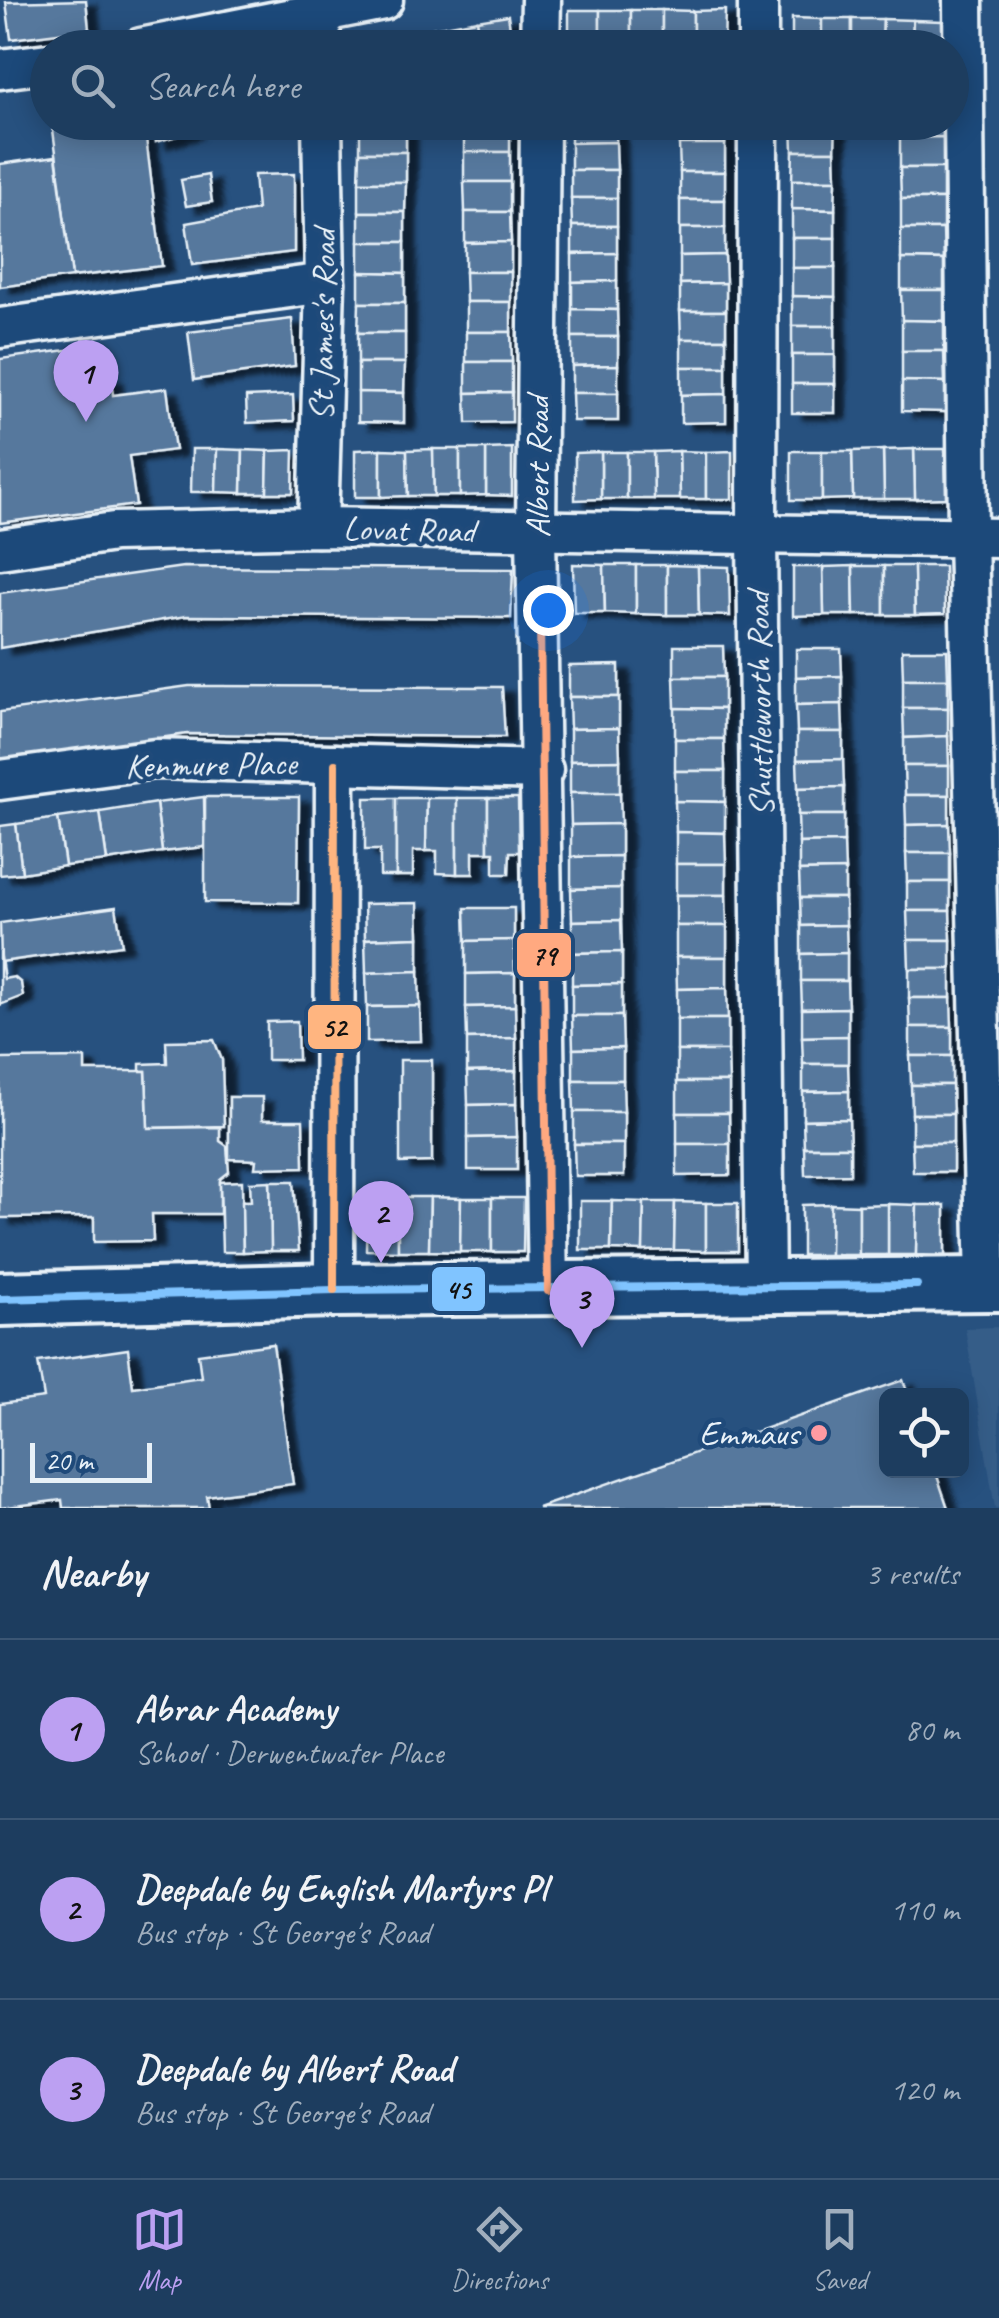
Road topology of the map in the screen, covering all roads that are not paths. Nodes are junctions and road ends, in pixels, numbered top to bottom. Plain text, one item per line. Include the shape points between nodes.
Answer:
1 (383, 0) edge
2 (541, 0) edge
3 (758, 0) edge
4 (963, 0) edge
5 (320, 10) junction
6 (226, 30) edge
7 (320, 30) edge
8 (540, 30) edge
9 (758, 30) edge
10 (964, 30) edge
11 (30, 65) edge
12 (0, 69) edge
13 (322, 140) edge
14 (540, 140) edge
15 (758, 140) edge
16 (968, 140) edge
17 (325, 283) junction
18 (0, 328) edge
19 (318, 527) junction
20 (536, 532) junction
21 (756, 534) junction
22 (983, 537) edge
23 (0, 550) edge
24 (335, 764) junction
25 (543, 770) junction
26 (0, 780) edge
27 (992, 1284) edge
28 (765, 1286) junction
29 (334, 1290) junction
30 (548, 1291) junction
31 (0, 1299) edge

1 - 5 street
2 - 8 street
3 - 9 street
4 - 10 street
5 - 6 street
5 - 7 street
11 - 12 street
13 - 17 street, St James's Road
14 - 20 street, Albert Road
15 - 21 street, Shuttleworth Road
16 - 22 street
17 - 18 street
17 - 19 street, St James's Road
19 - 20 street, Lovat Road
19 - 23 street, Lovat Road via 114,532
20 - 21 street, Lovat Road
20 - 25 street, Albert Road
21 - 22 street, Lovat Road
21 - 28 street, Shuttleworth Road
22 - 27 street
24 - 25 street, Kenmure Place
24 - 26 street, Kenmure Place via 155,759
24 - 29 street
25 - 30 street, Albert Road
27 - 28 street
28 - 30 street
29 - 30 street
29 - 31 street

